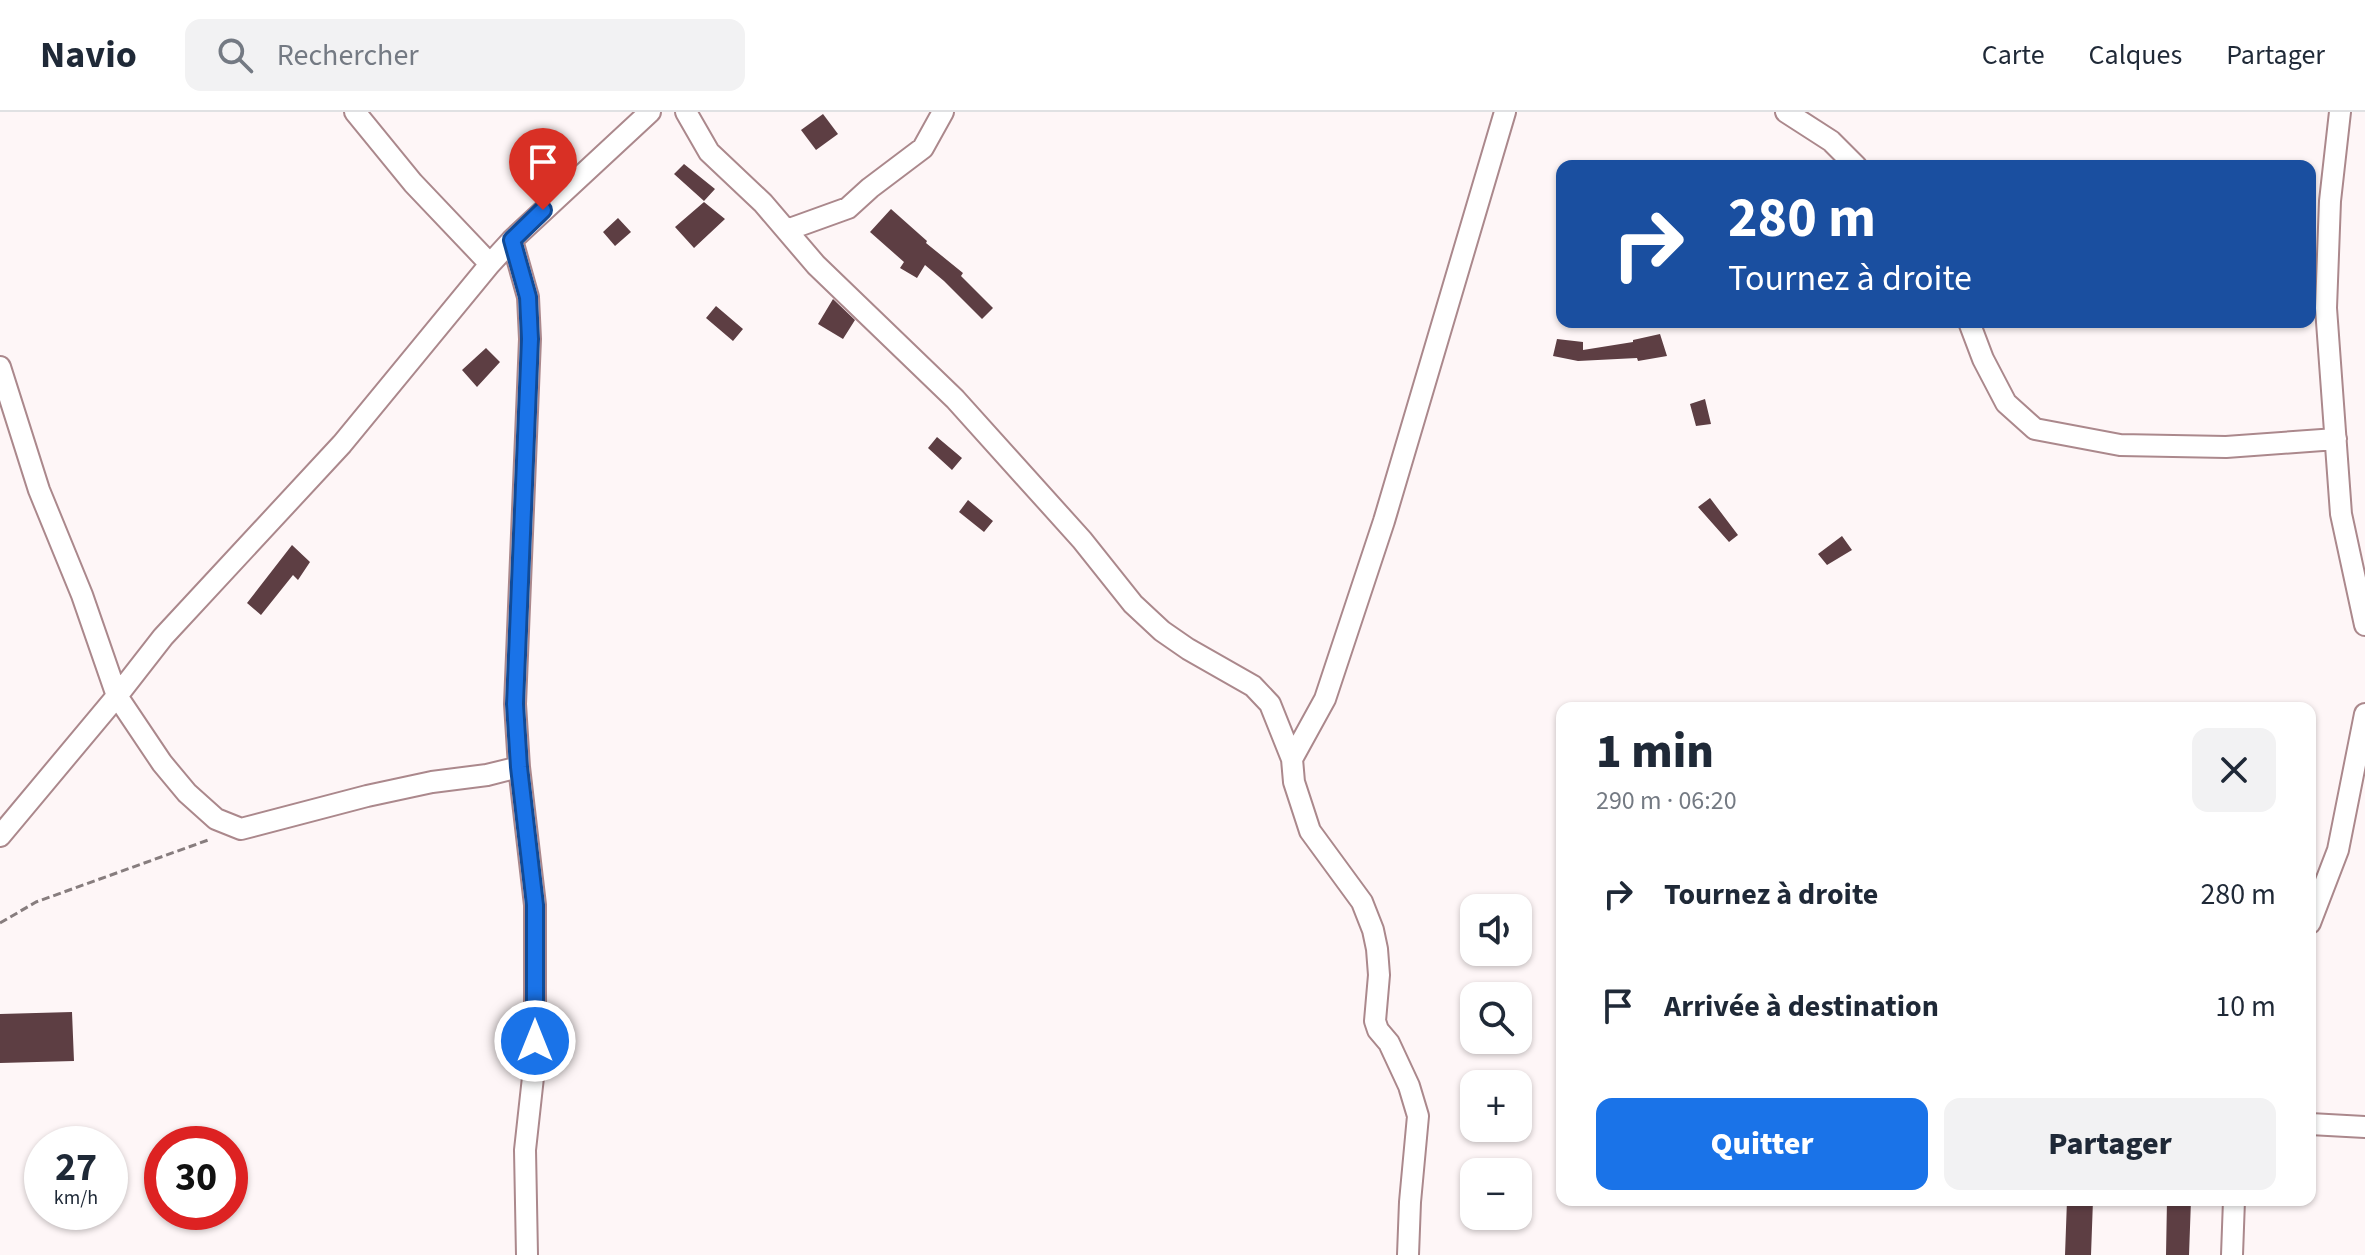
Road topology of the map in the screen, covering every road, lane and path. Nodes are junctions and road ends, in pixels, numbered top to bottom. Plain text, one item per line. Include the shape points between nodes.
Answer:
1 (355, 112) edge
2 (650, 112) edge
3 (686, 112) edge
4 (943, 112) edge
5 (1505, 112) edge
6 (1786, 112) edge
7 (2340, 112) edge
8 (1850, 160) edge
9 (787, 230) junction
10 (512, 240) junction
11 (490, 264) junction
12 (1971, 328) edge
13 (0, 367) edge
14 (2336, 439) junction
15 (2365, 625) edge
16 (117, 696) junction
17 (2365, 714) edge
18 (1292, 759) junction
19 (519, 767) junction
20 (0, 836) edge
21 (211, 839) dead end
22 (2316, 907) edge
23 (0, 923) edge
24 (2316, 1124) edge
25 (2365, 1127) edge
26 (2234, 1206) edge
27 (527, 1255) edge
28 (1408, 1255) edge
29 (2232, 1255) edge

1 - 11 street
2 - 10 street
3 - 9 street via 709,152
4 - 9 street via 923,148 848,208
5 - 18 street via 1384,521 1325,699
6 - 8 street
7 - 14 street via 2326,308
9 - 18 street via 816,265 955,399 1133,604 1188,649 1253,686 1270,704
10 - 11 street
10 - 19 street via 528,297 530,339 515,704
11 - 16 street via 342,444 163,637
12 - 14 street via 2006,403 2035,429 2120,445 2226,447
13 - 16 street via 39,490
14 - 15 street via 2341,514
16 - 19 street via 187,793 216,819 241,829 367,796
16 - 20 street
17 - 22 street via 2338,850
18 - 28 street via 1310,831 1370,919 1379,975 1375,1021 1409,1086 1418,1116
19 - 27 street via 535,905 535,1059 525,1150
21 - 23 path via 36,902
24 - 25 street
26 - 29 street

